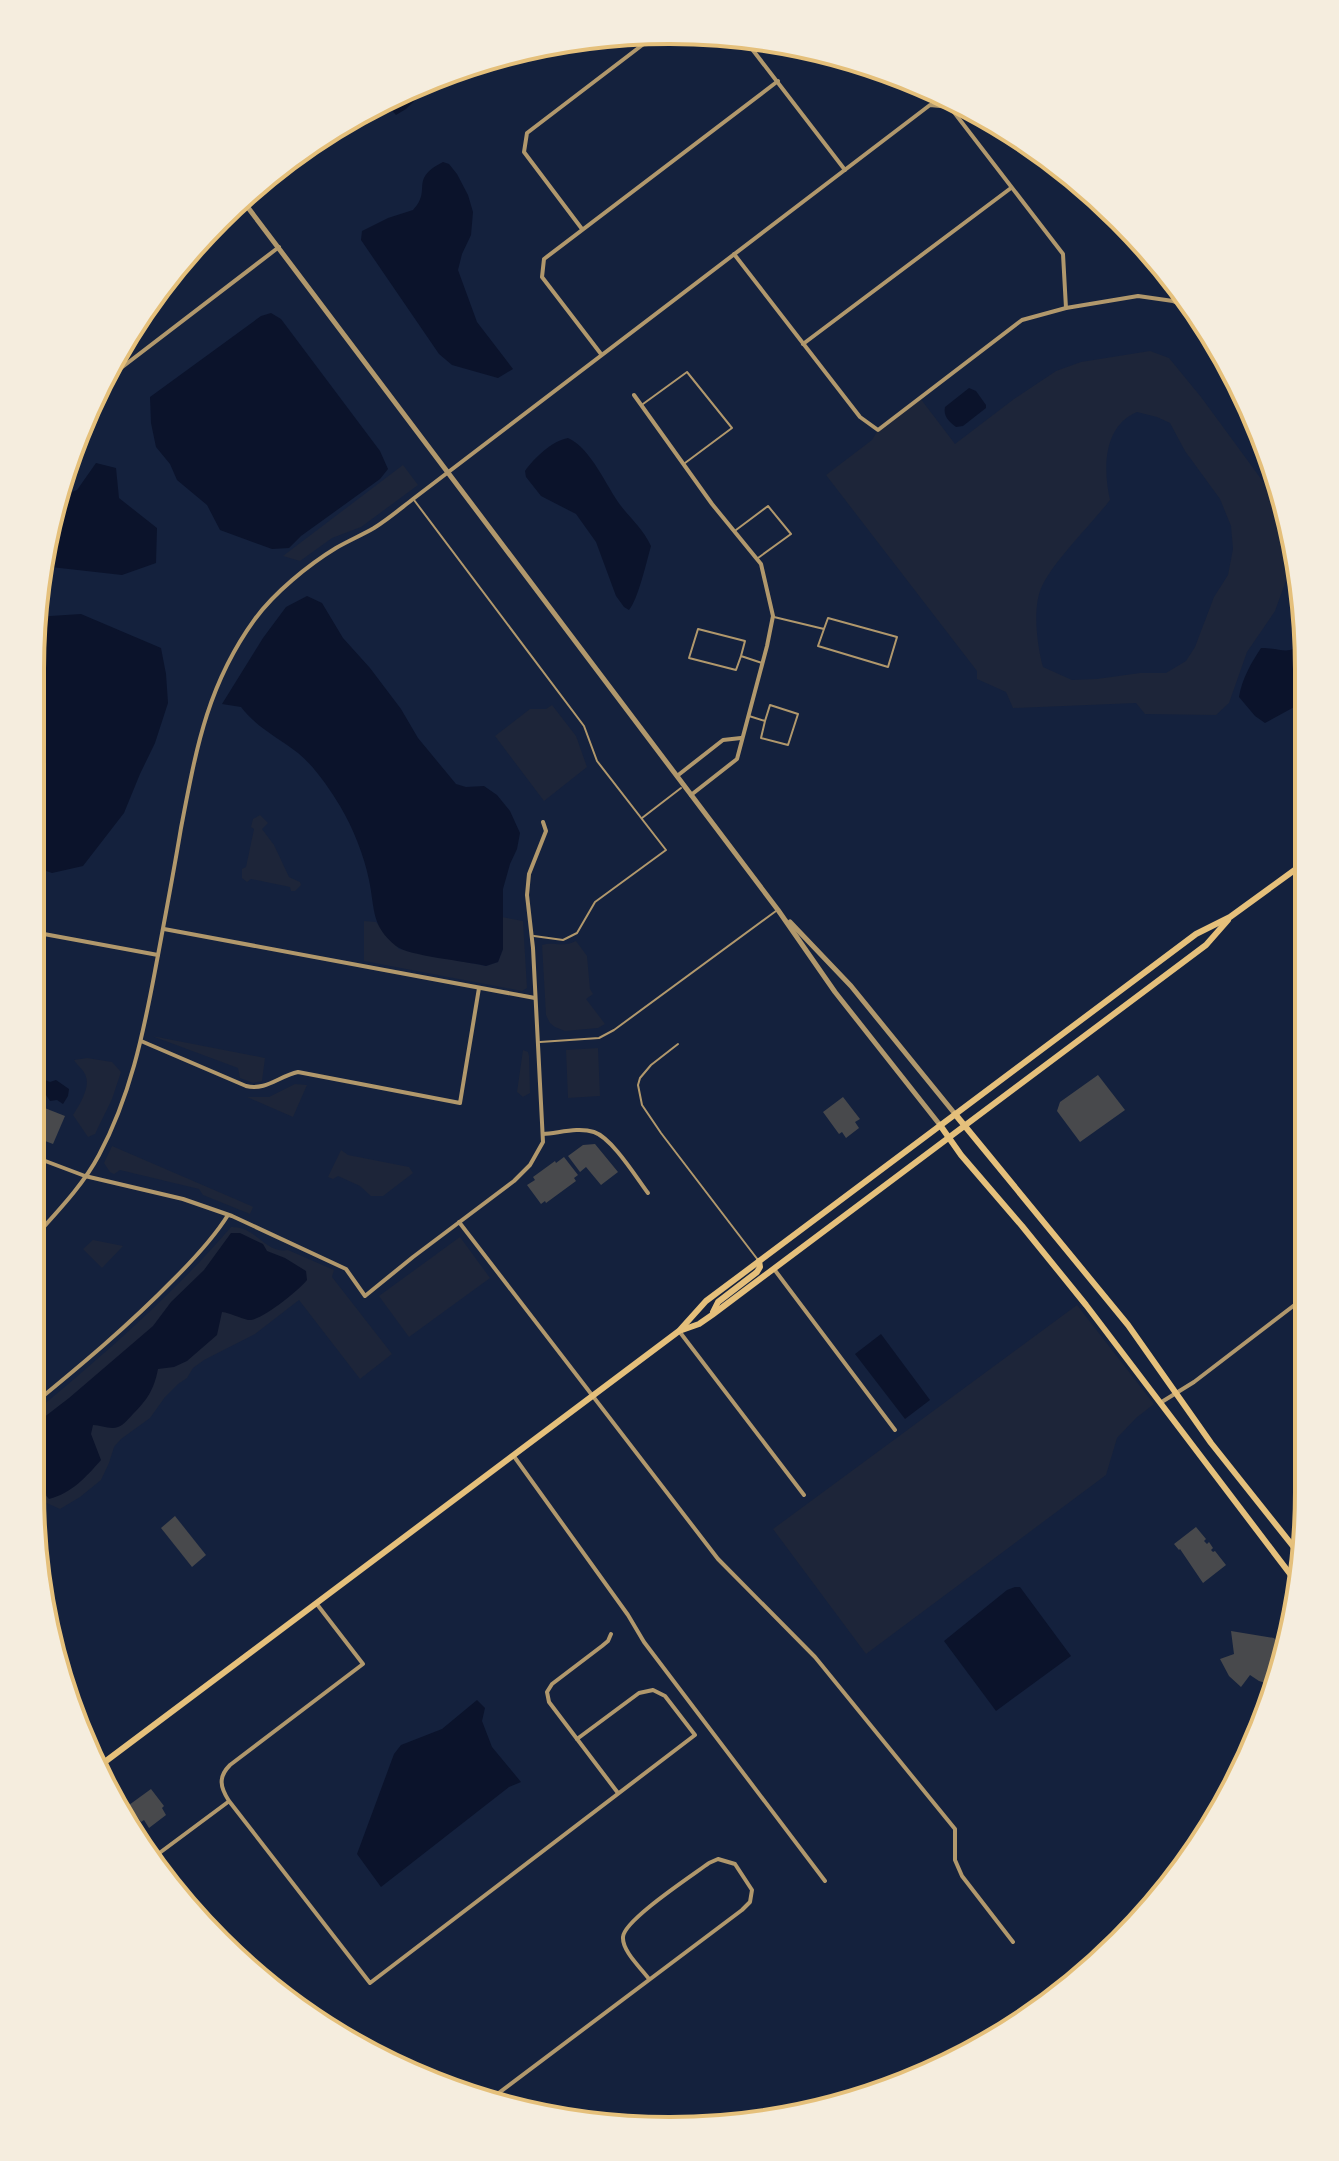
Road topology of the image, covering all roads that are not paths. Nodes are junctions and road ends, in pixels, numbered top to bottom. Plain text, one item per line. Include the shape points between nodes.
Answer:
1 (643, 45) edge
2 (753, 49) edge
3 (778, 81) junction
4 (939, 106) edge
5 (955, 114) edge
6 (845, 170) junction
7 (1011, 188) junction
8 (248, 207) edge
9 (582, 229) junction
10 (279, 247) junction
11 (734, 254) junction
12 (1175, 302) edge
13 (1066, 308) junction
14 (803, 344) junction
15 (601, 354) junction
16 (123, 366) edge
17 (634, 395) dead end
18 (641, 405) junction
19 (684, 464) junction
20 (449, 472) junction
21 (413, 499) junction
22 (735, 531) junction
23 (757, 559) junction
24 (773, 616) junction
25 (824, 629) junction
26 (741, 656) junction
27 (763, 663) junction
28 (747, 716) junction
29 (765, 721) junction
30 (741, 738) junction
31 (677, 776) junction
32 (684, 786) junction
33 (691, 795) junction
34 (641, 819) junction
35 (543, 822) dead end
36 (1295, 870) edge
37 (778, 910) junction
38 (1230, 917) junction
39 (164, 929) junction
40 (44, 934) edge
41 (532, 935) junction
42 (158, 955) junction
43 (479, 988) junction
44 (535, 998) junction
45 (141, 1041) junction
46 (539, 1042) junction
47 (678, 1044) dead end
48 (955, 1114) junction
49 (940, 1125) junction
50 (965, 1126) junction
51 (543, 1134) junction
52 (948, 1138) junction
53 (44, 1161) edge
54 (85, 1176) junction
55 (648, 1193) dead end
56 (228, 1215) junction
57 (459, 1222) junction
58 (44, 1227) edge
59 (759, 1261) junction
60 (774, 1269) junction
61 (1295, 1305) edge
62 (712, 1315) junction
63 (679, 1331) junction
64 (1176, 1391) junction
65 (44, 1395) edge
66 (593, 1395) junction
67 (1160, 1403) junction
68 (895, 1430) dead end
69 (513, 1455) junction
70 (804, 1495) dead end
71 (1293, 1546) edge
72 (1290, 1574) edge
73 (316, 1603) junction
74 (611, 1634) dead end
75 (577, 1739) junction
76 (106, 1761) edge
77 (618, 1793) junction
78 (229, 1801) junction
79 (159, 1853) edge
80 (825, 1881) dead end
81 (1013, 1942) dead end
82 (649, 1979) junction
83 (498, 2093) edge

1 - 9 street via 527,133 524,152
2 - 3 street
3 - 6 street
3 - 9 street
4 - 6 street via 930,105
5 - 7 street
6 - 11 street
7 - 13 street via 1063,254
7 - 14 street
8 - 10 street
9 - 15 street via 544,259 542,277
10 - 16 street
10 - 20 street
11 - 14 street
11 - 15 street
12 - 13 street via 1138,296
13 - 14 street via 1022,320 878,430 860,417
15 - 20 street
17 - 18 street
18 - 19 street
18 - 19 lane via 687,372 732,428
19 - 22 street
20 - 21 street
20 - 31 street
21 - 34 lane via 584,726 597,761
21 - 39 street via 283,588 236,646 205,719
22 - 23 street
22 - 23 lane via 768,506 791,534
23 - 24 street
24 - 25 lane
24 - 27 street
25 - 25 lane via 818,646 888,667 897,637 828,618
26 - 26 lane via 745,641 698,629 689,658 736,670
26 - 27 lane
27 - 28 street
28 - 29 lane
28 - 30 street
29 - 29 lane via 761,738 788,745 798,714 770,705
30 - 31 street via 723,740
30 - 33 street via 737,759
31 - 32 street
32 - 33 street
32 - 34 lane
33 - 37 street
34 - 41 lane via 666,850 595,902 577,933 563,940
35 - 41 street via 546,831 527,885
36 - 38 main road
37 - 46 lane via 614,1030 599,1038
37 - 48 street via 851,986
37 - 49 street
38 - 48 main road via 1196,934
38 - 50 main road via 1206,945
39 - 42 street
39 - 43 street
40 - 42 street
41 - 44 street
42 - 45 street
43 - 44 street
43 - 45 street via 460,1103 298,1072 256,1088
44 - 46 street
45 - 54 street via 125,1098
46 - 51 street
47 - 59 lane via 640,1078 642,1105
48 - 49 main road
48 - 50 main road
49 - 52 main road
49 - 59 main road
50 - 52 main road
50 - 64 main road
51 - 55 street via 596,1133
51 - 57 street via 530,1165
52 - 60 main road
52 - 67 main road
53 - 54 street
54 - 56 street
54 - 58 street
56 - 57 street via 346,1269 365,1296
56 - 65 street via 152,1301
57 - 66 street
59 - 62 main road via 757,1272 718,1302
59 - 63 main road via 706,1301
60 - 62 main road
60 - 68 street
61 - 64 street
62 - 63 main road
63 - 66 main road
63 - 70 street
64 - 67 street
64 - 71 main road
66 - 69 main road
66 - 81 street via 718,1559 815,1657 955,1829 955,1860 962,1876
67 - 72 main road
69 - 73 main road
69 - 80 street via 644,1642
73 - 76 main road
73 - 78 street via 363,1664 226,1769 221,1787
74 - 75 street via 547,1692
75 - 77 street
75 - 77 street via 646,1691 665,1696 695,1735
77 - 78 street via 370,1983
78 - 79 street
82 - 82 street via 750,1902 752,1890 735,1864 718,1859 709,1863 632,1921 623,1936 625,1945
82 - 83 street

